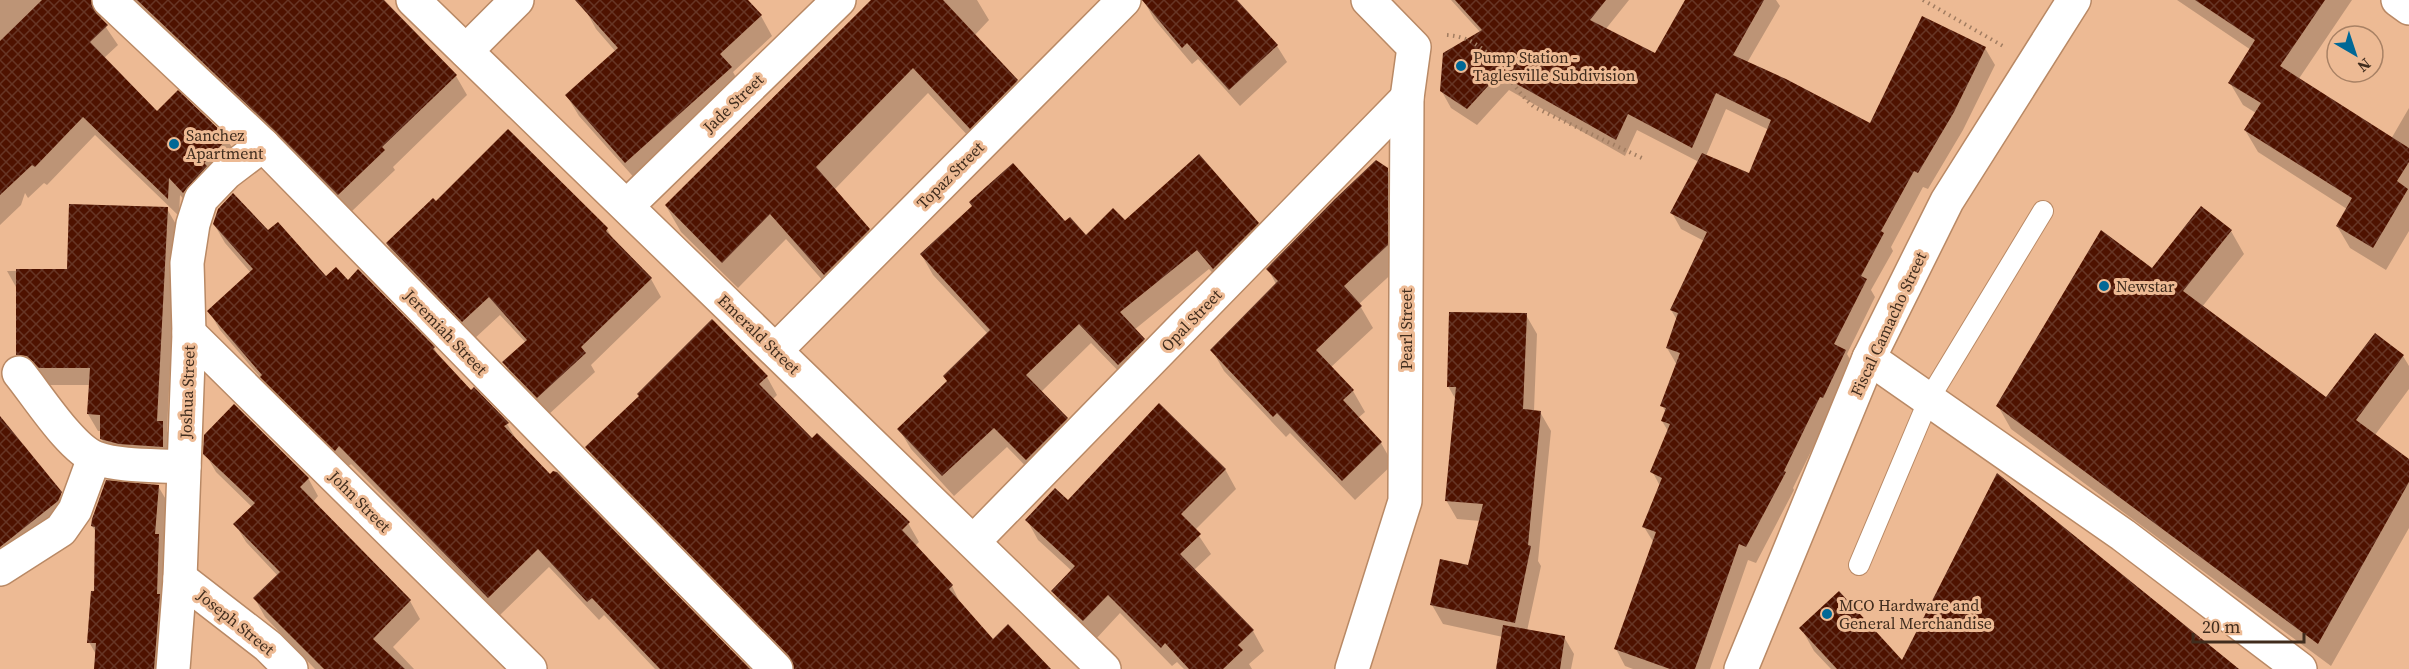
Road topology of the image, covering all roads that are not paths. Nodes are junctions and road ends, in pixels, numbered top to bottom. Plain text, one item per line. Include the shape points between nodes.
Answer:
1 (110, 0) edge
2 (413, 0) edge
3 (517, 0) edge
4 (839, 0) edge
5 (1124, 0) edge
6 (1368, 0) edge
7 (2074, 0) edge
8 (2398, 0) edge
9 (2409, 8) edge
10 (466, 51) junction
11 (1407, 98) junction
12 (263, 145) junction
13 (627, 206) junction
14 (2043, 211) dead end
15 (189, 333) junction
16 (776, 350) junction
17 (1869, 358) junction
18 (19, 373) dead end
19 (1929, 399) junction
20 (94, 458) junction
21 (184, 467) junction
22 (974, 541) junction
23 (1858, 565) dead end
24 (0, 568) edge
25 (180, 578) junction
26 (173, 669) edge
27 (291, 669) edge
28 (530, 669) edge
29 (776, 669) edge
30 (1104, 669) edge
31 (1352, 669) edge
32 (1741, 669) edge
33 (2300, 669) edge

1 - 12 street, Jeremiah Street
2 - 10 street, Emerald Street
3 - 10 street
4 - 13 street, Jade Street
5 - 16 street, Topaz Street
6 - 11 street, Pearl Street via 1414,47
7 - 17 street, Fiscal Camacho Street via 1947,201
8 - 9 street
10 - 13 street, Emerald Street
11 - 22 street, Opal Street
11 - 31 street, Pearl Street via 1405,501
12 - 15 street, Joshua Street via 226,173 201,200 187,263
12 - 29 street, Jeremiah Street
13 - 16 street, Emerald Street
14 - 19 lane
15 - 21 street, Joshua Street
15 - 28 street, John Street
16 - 22 street, Emerald Street
17 - 19 street
17 - 32 street, Fiscal Camacho Street
18 - 20 street via 74,443
19 - 23 lane
19 - 33 street via 2123,535
20 - 21 street
20 - 24 street via 75,510 61,530
21 - 25 street, Joshua Street
22 - 30 street, Emerald Street
25 - 26 street, Joshua Street
25 - 27 street, Joseph Street via 268,646

